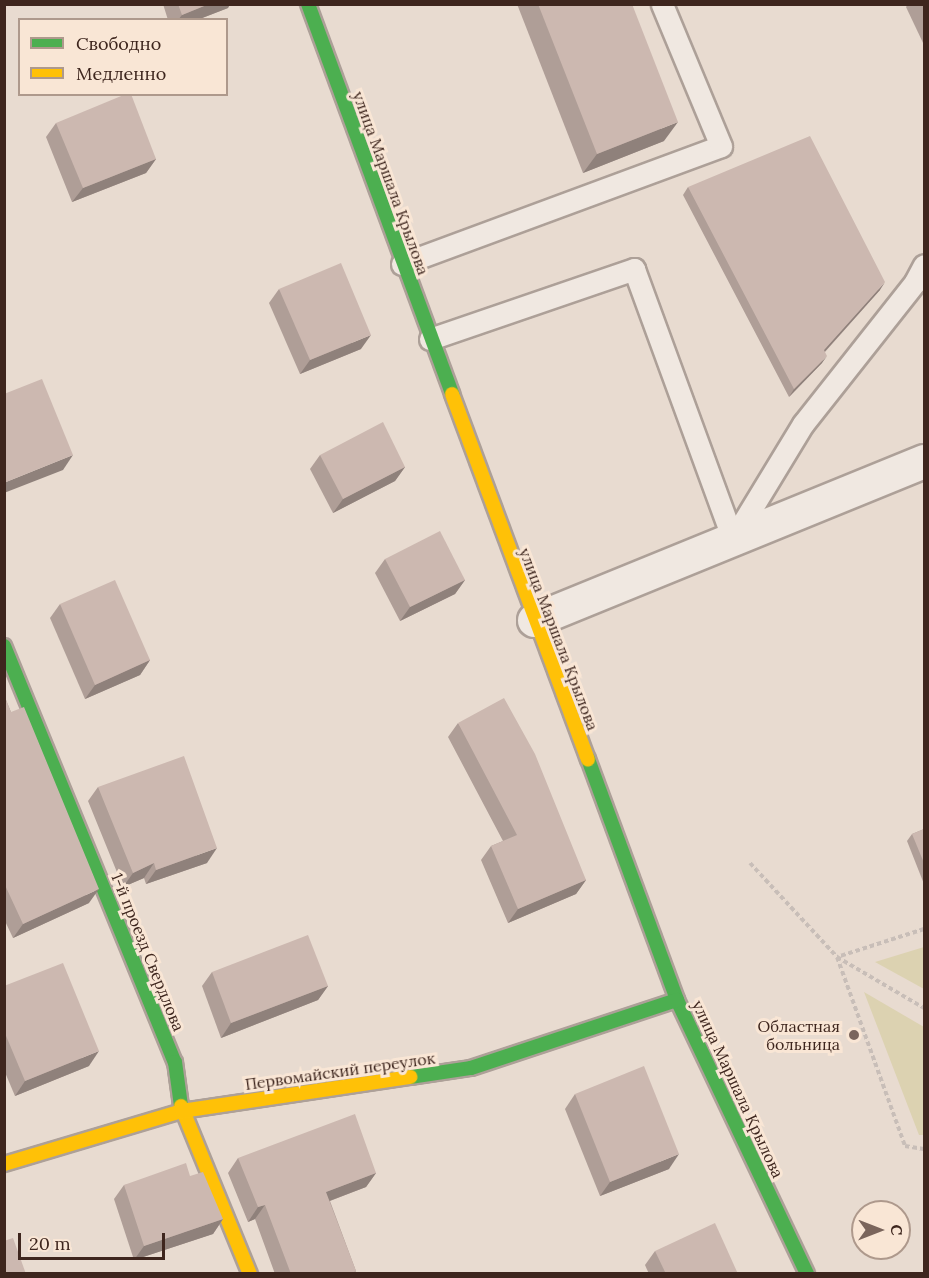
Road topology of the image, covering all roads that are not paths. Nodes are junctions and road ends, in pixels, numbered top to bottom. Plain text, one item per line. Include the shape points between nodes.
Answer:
1 (308, 4) edge
2 (662, 4) edge
3 (402, 264) junction
4 (924, 265) edge
5 (430, 339) junction
6 (924, 461) edge
7 (733, 539) junction
8 (534, 621) junction
9 (4, 646) edge
10 (677, 1000) junction
11 (182, 1111) junction
12 (4, 1164) edge
13 (250, 1274) edge
14 (807, 1274) edge

1 - 3 street, улица Маршала Крылова
2 - 3 lane via 721,146
3 - 5 street, улица Маршала Крылова
4 - 7 lane via 915,282 803,424
5 - 7 lane via 634,269
5 - 8 street, улица Маршала Крылова
6 - 7 street
7 - 8 street
8 - 10 street, улица Маршала Крылова
9 - 11 street, 1-й проезд Свердлова via 175,1062
10 - 11 street, Первомайский переулок via 471,1068
10 - 14 street, улица Маршала Крылова
11 - 12 street, Первомайский переулок
11 - 13 street, 1-й проезд Свердлова

